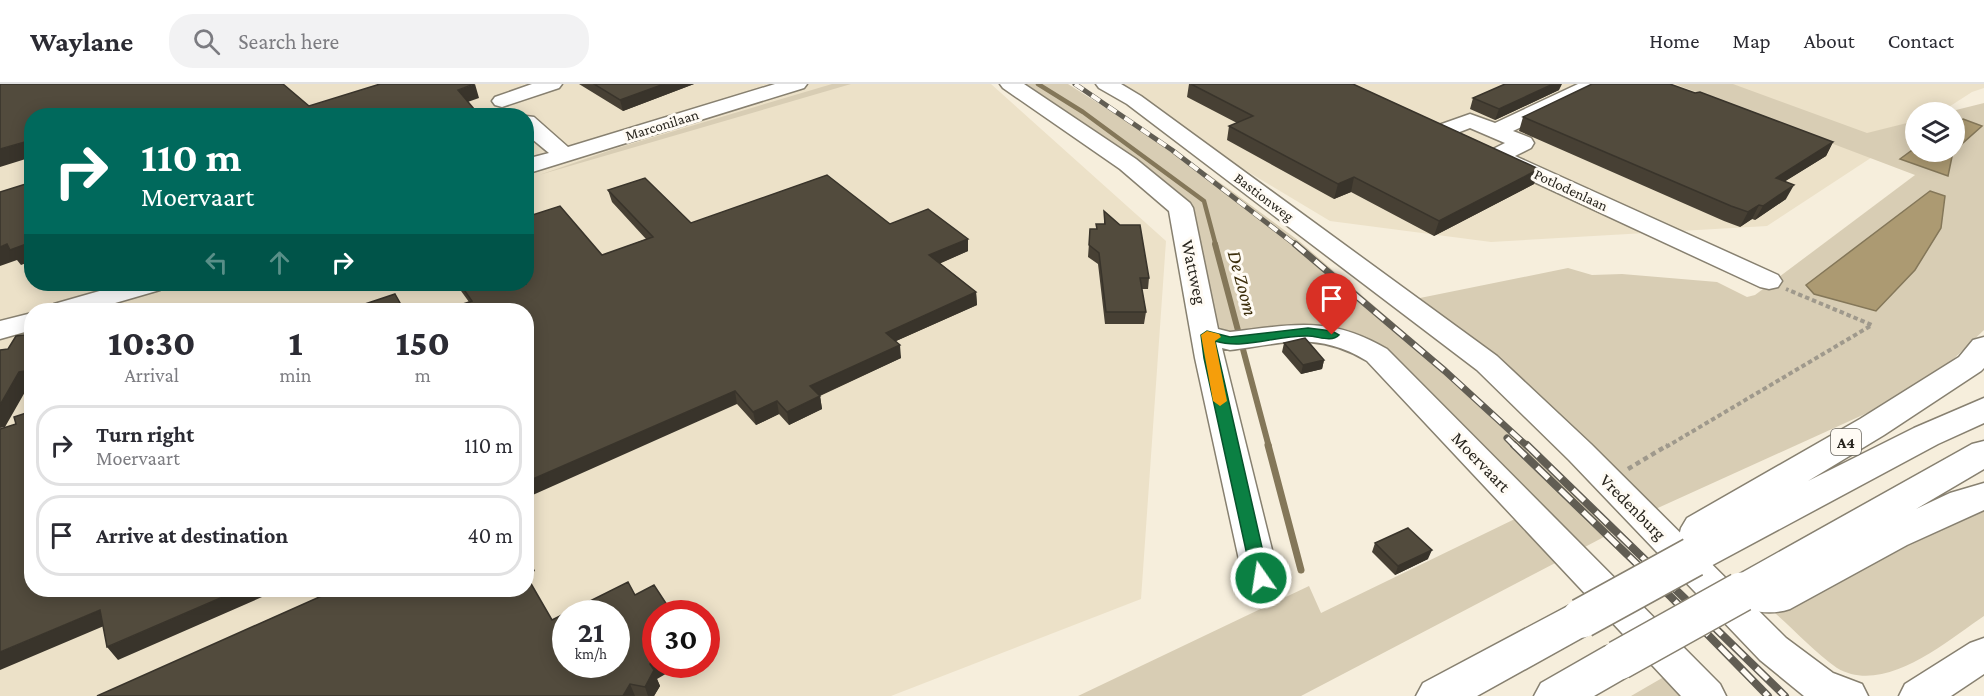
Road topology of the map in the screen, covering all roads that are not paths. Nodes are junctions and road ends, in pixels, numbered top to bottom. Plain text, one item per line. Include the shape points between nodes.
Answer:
1 (552, 84) edge
2 (797, 84) edge
3 (1010, 84) edge
4 (1107, 84) edge
5 (1594, 84) edge
6 (510, 108) edge
7 (534, 129) edge
8 (1495, 131) junction
9 (562, 156) junction
10 (1497, 156) junction
11 (534, 165) edge
12 (1769, 281) road end
13 (128, 291) edge
14 (87, 303) edge
15 (1420, 312) joint
16 (24, 323) edge
17 (0, 330) edge
18 (1233, 338) junction
19 (1984, 347) edge
20 (1984, 409) edge
21 (1984, 453) edge
22 (1984, 496) edge
23 (1703, 543) junction
24 (1261, 578) dead end
25 (1758, 591) junction
26 (1984, 654) edge
27 (1438, 696) edge
28 (1556, 696) edge
29 (1706, 696) edge
30 (1848, 696) edge
31 (1918, 696) edge

1 - 6 street via 496,95
2 - 9 street, Marconilaan
3 - 18 street, Wattweg via 1128,164 1181,208
4 - 15 street, Bastionweg
5 - 8 street
7 - 9 street
8 - 10 street via 1522,143
8 - 10 street, Potlodenlaan via 1470,120 1434,127
9 - 11 street, Marconilaan
10 - 12 street, Potlodenlaan
13 - 14 street
15 - 30 street, Vredenburg via 1487,363 1773,649 1819,685
16 - 17 street
18 - 24 street, Wattweg via 1210,358
18 - 29 street, Moervaart via 1308,332 1357,343 1377,355
19 - 23 highway, A4 via 1970,364
20 - 23 highway, A4
21 - 25 highway
22 - 25 highway
23 - 27 highway, A4, bridge via 1581,618
25 - 28 highway, bridge
26 - 31 street

